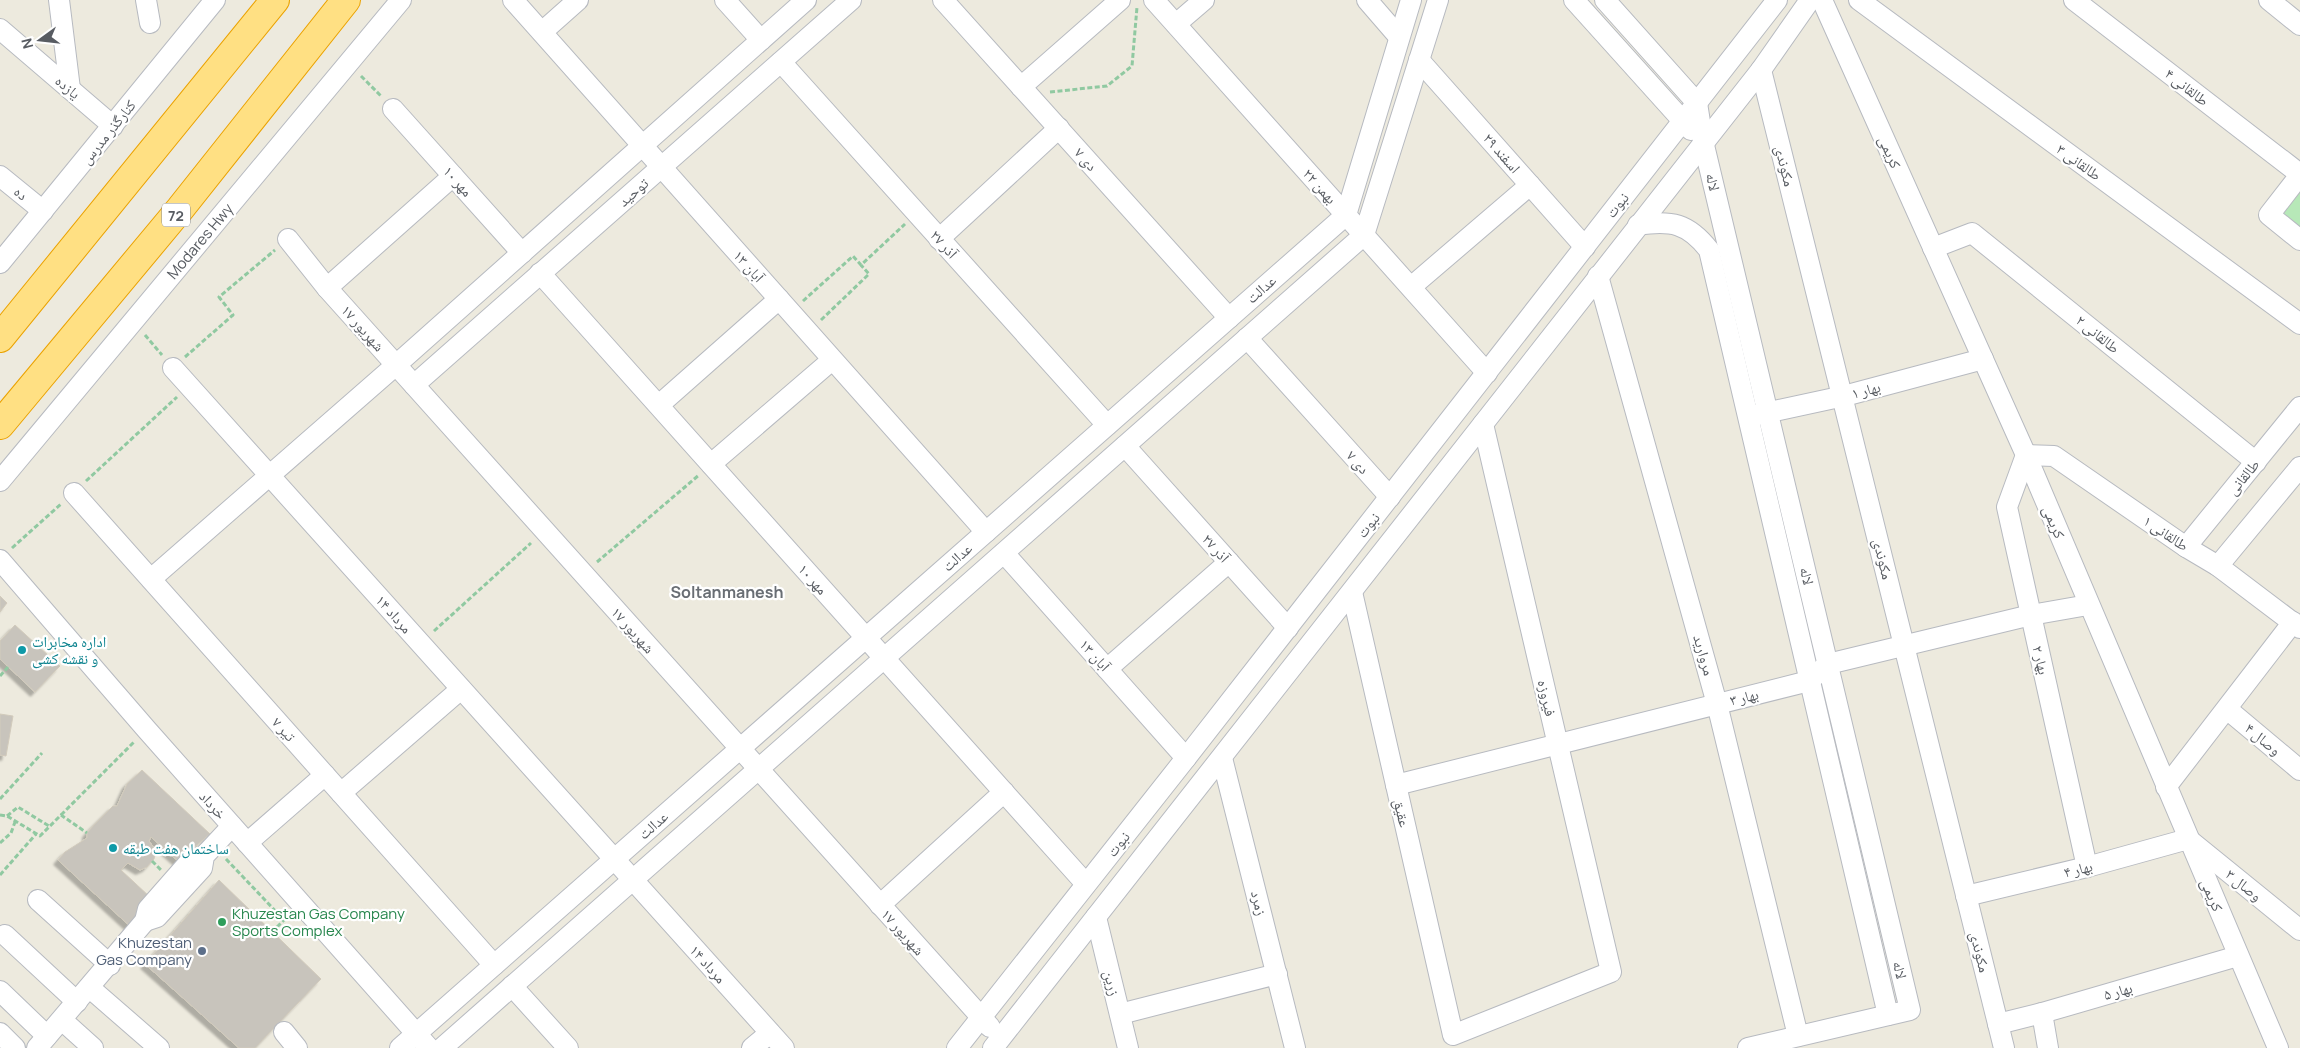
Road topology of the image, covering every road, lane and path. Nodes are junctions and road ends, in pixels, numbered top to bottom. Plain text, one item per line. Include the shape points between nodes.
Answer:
1 (59, 0) edge
2 (146, 0) edge
3 (215, 0) edge
4 (275, 0) edge
5 (346, 0) edge
6 (401, 0) edge
7 (513, 0) edge
8 (578, 0) edge
9 (725, 0) edge
10 (806, 0) edge
11 (851, 0) edge
12 (943, 0) edge
13 (1120, 0) edge
14 (1138, 0) edge
15 (1154, 0) edge
16 (1204, 0) edge
17 (1367, 0) edge
18 (1411, 0) edge
19 (1438, 0) edge
20 (1574, 0) edge
21 (1605, 0) edge
22 (1777, 0) edge
23 (1810, 0) edge
24 (1822, 0) edge
25 (1859, 0) edge
26 (2074, 0) edge
27 (2269, 0) edge
28 (150, 23) dead end
29 (1176, 24) junction
30 (2300, 25) edge
31 (0, 29) edge
32 (542, 32) junction
33 (1399, 37) junction
34 (761, 40) junction
35 (1419, 60) junction
36 (349, 62) junction
37 (781, 62) junction
38 (1761, 70) junction
39 (1715, 80) junction
40 (70, 89) junction
41 (1024, 90) junction
42 (1737, 100) junction
43 (1697, 103) junction
44 (393, 109) joint
45 (1682, 122) junction
46 (113, 126) junction
47 (1059, 128) junction
48 (1703, 141) junction
49 (642, 146) junction
50 (661, 167) junction
51 (2300, 174) edge
52 (0, 176) edge
53 (453, 176) junction
54 (1530, 185) junction
55 (42, 211) junction
56 (916, 213) junction
57 (1346, 215) junction
58 (1638, 225) junction
59 (1364, 235) junction
60 (288, 238) joint
61 (939, 238) junction
62 (2300, 240) edge
63 (1585, 247) junction
64 (1933, 248) junction
65 (522, 253) junction
66 (0, 263) edge
67 (861, 265) junction
68 (540, 274) junction
69 (1598, 276) junction
70 (327, 288) junction
71 (1411, 288) junction
72 (33, 298) junction
73 (785, 306) junction
74 (0, 313) edge
75 (1229, 318) junction
76 (134, 321) junction
77 (2300, 324) edge
78 (808, 332) junction
79 (0, 338) edge
80 (1247, 338) junction
81 (1983, 358) junction
82 (832, 360) junction
83 (396, 365) junction
84 (173, 368) junction
85 (1487, 372) junction
86 (414, 385) junction
87 (188, 386) junction
88 (1844, 396) junction
89 (659, 405) junction
90 (2300, 407) edge
91 (1768, 413) junction
92 (1747, 417) junction
93 (1483, 424) junction
94 (0, 425) edge
95 (1106, 425) junction
96 (1125, 446) junction
97 (2026, 454) junction
98 (2256, 462) junction
99 (711, 464) junction
100 (2300, 467) edge
101 (269, 476) junction
102 (0, 481) edge
103 (74, 493) junction
104 (1390, 497) junction
105 (545, 531) junction
106 (986, 532) junction
107 (2186, 547) junction
108 (1004, 553) junction
109 (4, 556) edge
110 (1229, 562) junction
111 (2218, 566) junction
112 (583, 574) junction
113 (151, 579) junction
114 (1352, 592) junction
115 (2088, 605) junction
116 (2031, 616) junction
117 (2296, 625) edge
118 (1288, 628) junction
119 (866, 638) junction
120 (420, 643) junction
121 (1905, 646) junction
122 (884, 658) junction
123 (1828, 664) junction
124 (8, 667) dead end
125 (1107, 669) junction
126 (0, 676) edge
127 (1809, 681) junction
128 (461, 689) junction
129 (1717, 704) junction
130 (2227, 709) junction
131 (147, 730) junction
132 (1558, 744) junction
133 (739, 749) junction
134 (42, 753) dead end
135 (1186, 758) junction
136 (1222, 758) junction
137 (758, 769) junction
138 (2300, 770) edge
139 (325, 775) junction
140 (1396, 785) junction
141 (2166, 787) junction
142 (1004, 792) junction
143 (341, 793) junction
144 (0, 799) edge
145 (0, 815) edge
146 (61, 815) junction
147 (7, 816) junction
148 (16, 822) junction
149 (49, 826) junction
150 (232, 826) junction
151 (88, 833) dead end
152 (36, 834) junction
153 (2188, 839) junction
154 (0, 843) edge
155 (247, 843) junction
156 (212, 855) junction
157 (614, 860) junction
158 (2087, 867) junction
159 (0, 874) edge
160 (633, 880) junction
161 (1086, 884) junction
162 (1966, 896) junction
163 (38, 900) dead end
164 (880, 906) junction
165 (1096, 917) junction
166 (284, 920) dead end
167 (2300, 930) edge
168 (5, 935) dead end
169 (2238, 956) junction
170 (110, 965) junction
171 (494, 965) junction
172 (1276, 974) junction
173 (512, 986) junction
174 (0, 991) edge
175 (84, 995) junction
176 (2042, 1013) junction
177 (1120, 1014) junction
178 (1888, 1015) junction
179 (980, 1018) junction
180 (62, 1020) junction
181 (1998, 1024) junction
182 (284, 1032) dead end
183 (0, 1033) edge
184 (770, 1033) junction
185 (1453, 1035) joint
186 (1798, 1036) junction
187 (423, 1041) edge
188 (42, 1042) edge
189 (997, 1043) edge
190 (15, 1048) edge
191 (93, 1048) edge
192 (159, 1048) edge
193 (297, 1048) edge
194 (400, 1048) edge
195 (442, 1048) edge
196 (568, 1048) edge
197 (752, 1048) edge
198 (784, 1048) edge
199 (957, 1048) edge
200 (1128, 1048) edge
201 (1295, 1048) edge
202 (1748, 1048) edge
203 (2004, 1048) edge
204 (2048, 1048) edge
205 (2278, 1048) edge

1 - 40 street
2 - 28 street
3 - 46 street, کنارگذر مدرس
4 - 72 highway
5 - 94 highway, 72 via 180,209
6 - 36 street, Modares Hwy / 72
7 - 32 street, ۱۳ آبان
8 - 32 street
9 - 34 street
10 - 34 street, توحید
11 - 37 street, توحید
12 - 41 street, ۷ دی
13 - 41 street
14 - 41 path via 1132,66 1107,86
15 - 29 street, ۲۲ بهمن
16 - 29 street
17 - 33 street
18 - 33 street
19 - 35 street
20 - 45 street
21 - 43 street
22 - 39 street, نبوت
23 - 38 street, نبوت
24 - 64 street, کریمی
25 - 77 street, طالقانی ۳
26 - 51 street, طالقانی ۴
27 - 30 street
29 - 57 street, ۲۲ بهمن
31 - 40 street, یازده
32 - 49 street, ۱۳ آبان
33 - 57 street
34 - 49 street, توحید
35 - 54 street, ۲۹ اسفند
35 - 59 street
36 - 44 path
36 - 76 street, Modares Hwy / 72
37 - 50 street, توحید
37 - 56 street, ۲۷ آذر
38 - 42 street, نبوت
38 - 88 street, مکوندی
39 - 42 street via 1719,96
39 - 43 street, نبوت
40 - 46 street, یازده
41 - 47 street, ۷ دی
42 - 48 street, نبوت
43 - 45 street, نبوت
43 - 48 street, لاله
44 - 53 street, ۱۰ مهر
45 - 48 street
45 - 63 street, نبوت
46 - 55 street, کنارگذر مدرس
47 - 61 street
47 - 75 street, ۷ دی
48 - 58 street, نبوت
48 - 91 street, لاله
49 - 50 street, ۱۳ آبان
49 - 65 street, توحید
50 - 68 street, توحید
50 - 73 street, ۱۳ آبان
51 - 62 street, طالقانی ۴ via 2269,215
52 - 55 street, ده
53 - 65 street, ۱۰ مهر
53 - 70 street
54 - 63 street, ۲۹ اسفند
54 - 71 street
55 - 66 street, کنارگذر مدرس
56 - 61 street, ۲۷ آذر
56 - 67 path
57 - 59 street, ۲۲ بهمن
57 - 75 street, عدالت
58 - 69 street, نبوت
58 - 92 street, لاله via 1660,221 1681,226 1697,235 1709,250
59 - 71 street, ۲۲ بهمن
59 - 80 street, عدالت
60 - 70 street, ۱۷ شهریور
60 - 84 path via 219,297 233,315
61 - 95 street, ۲۷ آذر
63 - 85 street, نبوت
64 - 81 street, کریمی
64 - 98 street, طالقانی ۲ via 1972,233
65 - 83 street, توحید
67 - 73 path via 853,256
67 - 78 path via 869,274
68 - 86 street, توحید
68 - 89 street, ۱۰ مهر
69 - 93 street, نبوت
69 - 129 street, مروارید
70 - 83 street, ۱۷ شهریور
71 - 85 street, ۲۲ بهمن
72 - 74 highway
72 - 79 highway
73 - 78 street, ۱۳ آبان
73 - 89 street
75 - 95 street, عدالت
76 - 84 path
76 - 102 street, Modares Hwy / 72
78 - 82 street, ۱۳ آبان
80 - 96 street, عدالت
80 - 104 street, ۷ دی
81 - 88 street, بهار ۱
81 - 97 street, کریمی
82 - 99 street
82 - 106 street, ۱۳ آبان
83 - 86 street, ۱۷ شهریور
83 - 101 street, توحید
84 - 87 street, ۱۴ مرداد
85 - 104 street, نبوت
86 - 105 street, ۱۷ شهریور
87 - 101 street, ۱۴ مرداد
87 - 103 path
88 - 91 street, بهار ۱
88 - 121 street, مکوندی
89 - 99 street, ۱۰ مهر
90 - 98 street, طالقانی
91 - 92 street, بهار ۱
91 - 123 street, لاله
92 - 127 street, لاله
93 - 114 street, نبوت
93 - 132 street, فیروزه
95 - 106 street, عدالت
96 - 108 street, عدالت
96 - 110 street, ۲۷ آذر
97 - 107 street, طالقانی ۱ via 2054,456
97 - 115 street, کریمی
97 - 116 street, بهار ۲ via 2007,507
98 - 107 street, طالقانی
99 - 112 path
99 - 119 street, ۱۰ مهر
100 - 111 street
101 - 113 street, توحید
101 - 120 street, ۱۴ مرداد
103 - 109 path
103 - 113 street, ۷ تیر
104 - 118 street, نبوت
105 - 112 street, ۱۷ شهریور
105 - 120 path
106 - 119 street, عدالت
107 - 111 street, طالقانی ۱
108 - 122 street, عدالت
108 - 125 street, ۱۳ آبان
109 - 131 street, خرداد
110 - 118 street, ۲۷ آذر
110 - 125 street
111 - 117 street, طالقانی ۱
112 - 133 street, ۱۷ شهریور
113 - 139 street, ۷ تیر
114 - 136 street, نبوت
114 - 140 street, عقیق
115 - 116 street, بهار ۳
115 - 141 street, کریمی
116 - 121 street, بهار ۳
116 - 158 street, بهار ۲
117 - 130 street
118 - 135 street, نبوت
119 - 122 street, ۱۰ مهر
119 - 133 street, عدالت
120 - 128 street, ۱۴ مرداد
121 - 123 street, بهار ۳
121 - 162 street, مکوندی
122 - 137 street, عدالت
122 - 142 street, ۱۰ مهر
123 - 127 street, بهار ۳
123 - 178 street, لاله via 1910,1010
124 - 126 path
125 - 135 street, ۱۳ آبان
127 - 129 street, بهار ۳
127 - 178 street, لاله
128 - 143 street
128 - 157 street, ۱۴ مرداد
129 - 132 street, بهار ۳
129 - 186 street, مروارید
130 - 138 street, وصال ۴
130 - 141 street
131 - 146 path
131 - 150 street, خرداد
132 - 140 street, بهار ۳
132 - 185 street, فیروزه via 1611,972
133 - 137 street, ۱۷ شهریور
133 - 157 street, عدالت
134 - 144 path
135 - 161 street, نبوت
136 - 165 street, نبوت
136 - 172 street, زمرد
137 - 160 street, عدالت
137 - 164 street, ۱۷ شهریور
139 - 143 street, ۷ تیر
139 - 155 street
140 - 185 street, عقیق
141 - 153 street, کریمی
142 - 161 street, ۱۰ مهر
142 - 164 street
143 - 171 street, ۷ تیر
145 - 147 path
146 - 149 path
146 - 151 path
147 - 148 path
147 - 149 path via 18,807
148 - 152 path
148 - 154 path via 11,833
149 - 152 path via 40,836
150 - 155 street, خرداد
150 - 156 street
152 - 159 path
153 - 158 street, بهار ۴
153 - 167 street, وصال ۳
153 - 169 street, کریمی
155 - 187 street, خرداد
156 - 166 path
156 - 170 street via 191,860 148,909 145,921
157 - 160 street, ۱۴ مرداد
157 - 171 street, عدالت
158 - 162 street, بهار ۴
160 - 173 street, عدالت
160 - 184 street, ۱۴ مرداد
161 - 179 street, نبوت
162 - 181 street, مکوندی
163 - 170 street
164 - 179 street, ۱۷ شهریور
165 - 177 street, زرین
165 - 189 street, نبوت
168 - 175 street
169 - 176 street, بهار ۵
169 - 205 street, کریمی
170 - 175 street
171 - 187 street, عدالت
172 - 177 street
172 - 201 street, زمرد
173 - 195 street, عدالت
173 - 196 street
174 - 188 street
175 - 180 street
175 - 192 street
176 - 181 street, بهار ۵
176 - 204 street
177 - 200 street, زرین
178 - 186 street
179 - 189 street, ۱۷ شهریور
179 - 199 street, نبوت
180 - 188 street
180 - 191 street
181 - 203 street, مکوندی
182 - 193 street
183 - 190 street
184 - 197 street
184 - 198 street, ۱۴ مرداد
186 - 202 street
187 - 194 street, عدالت

